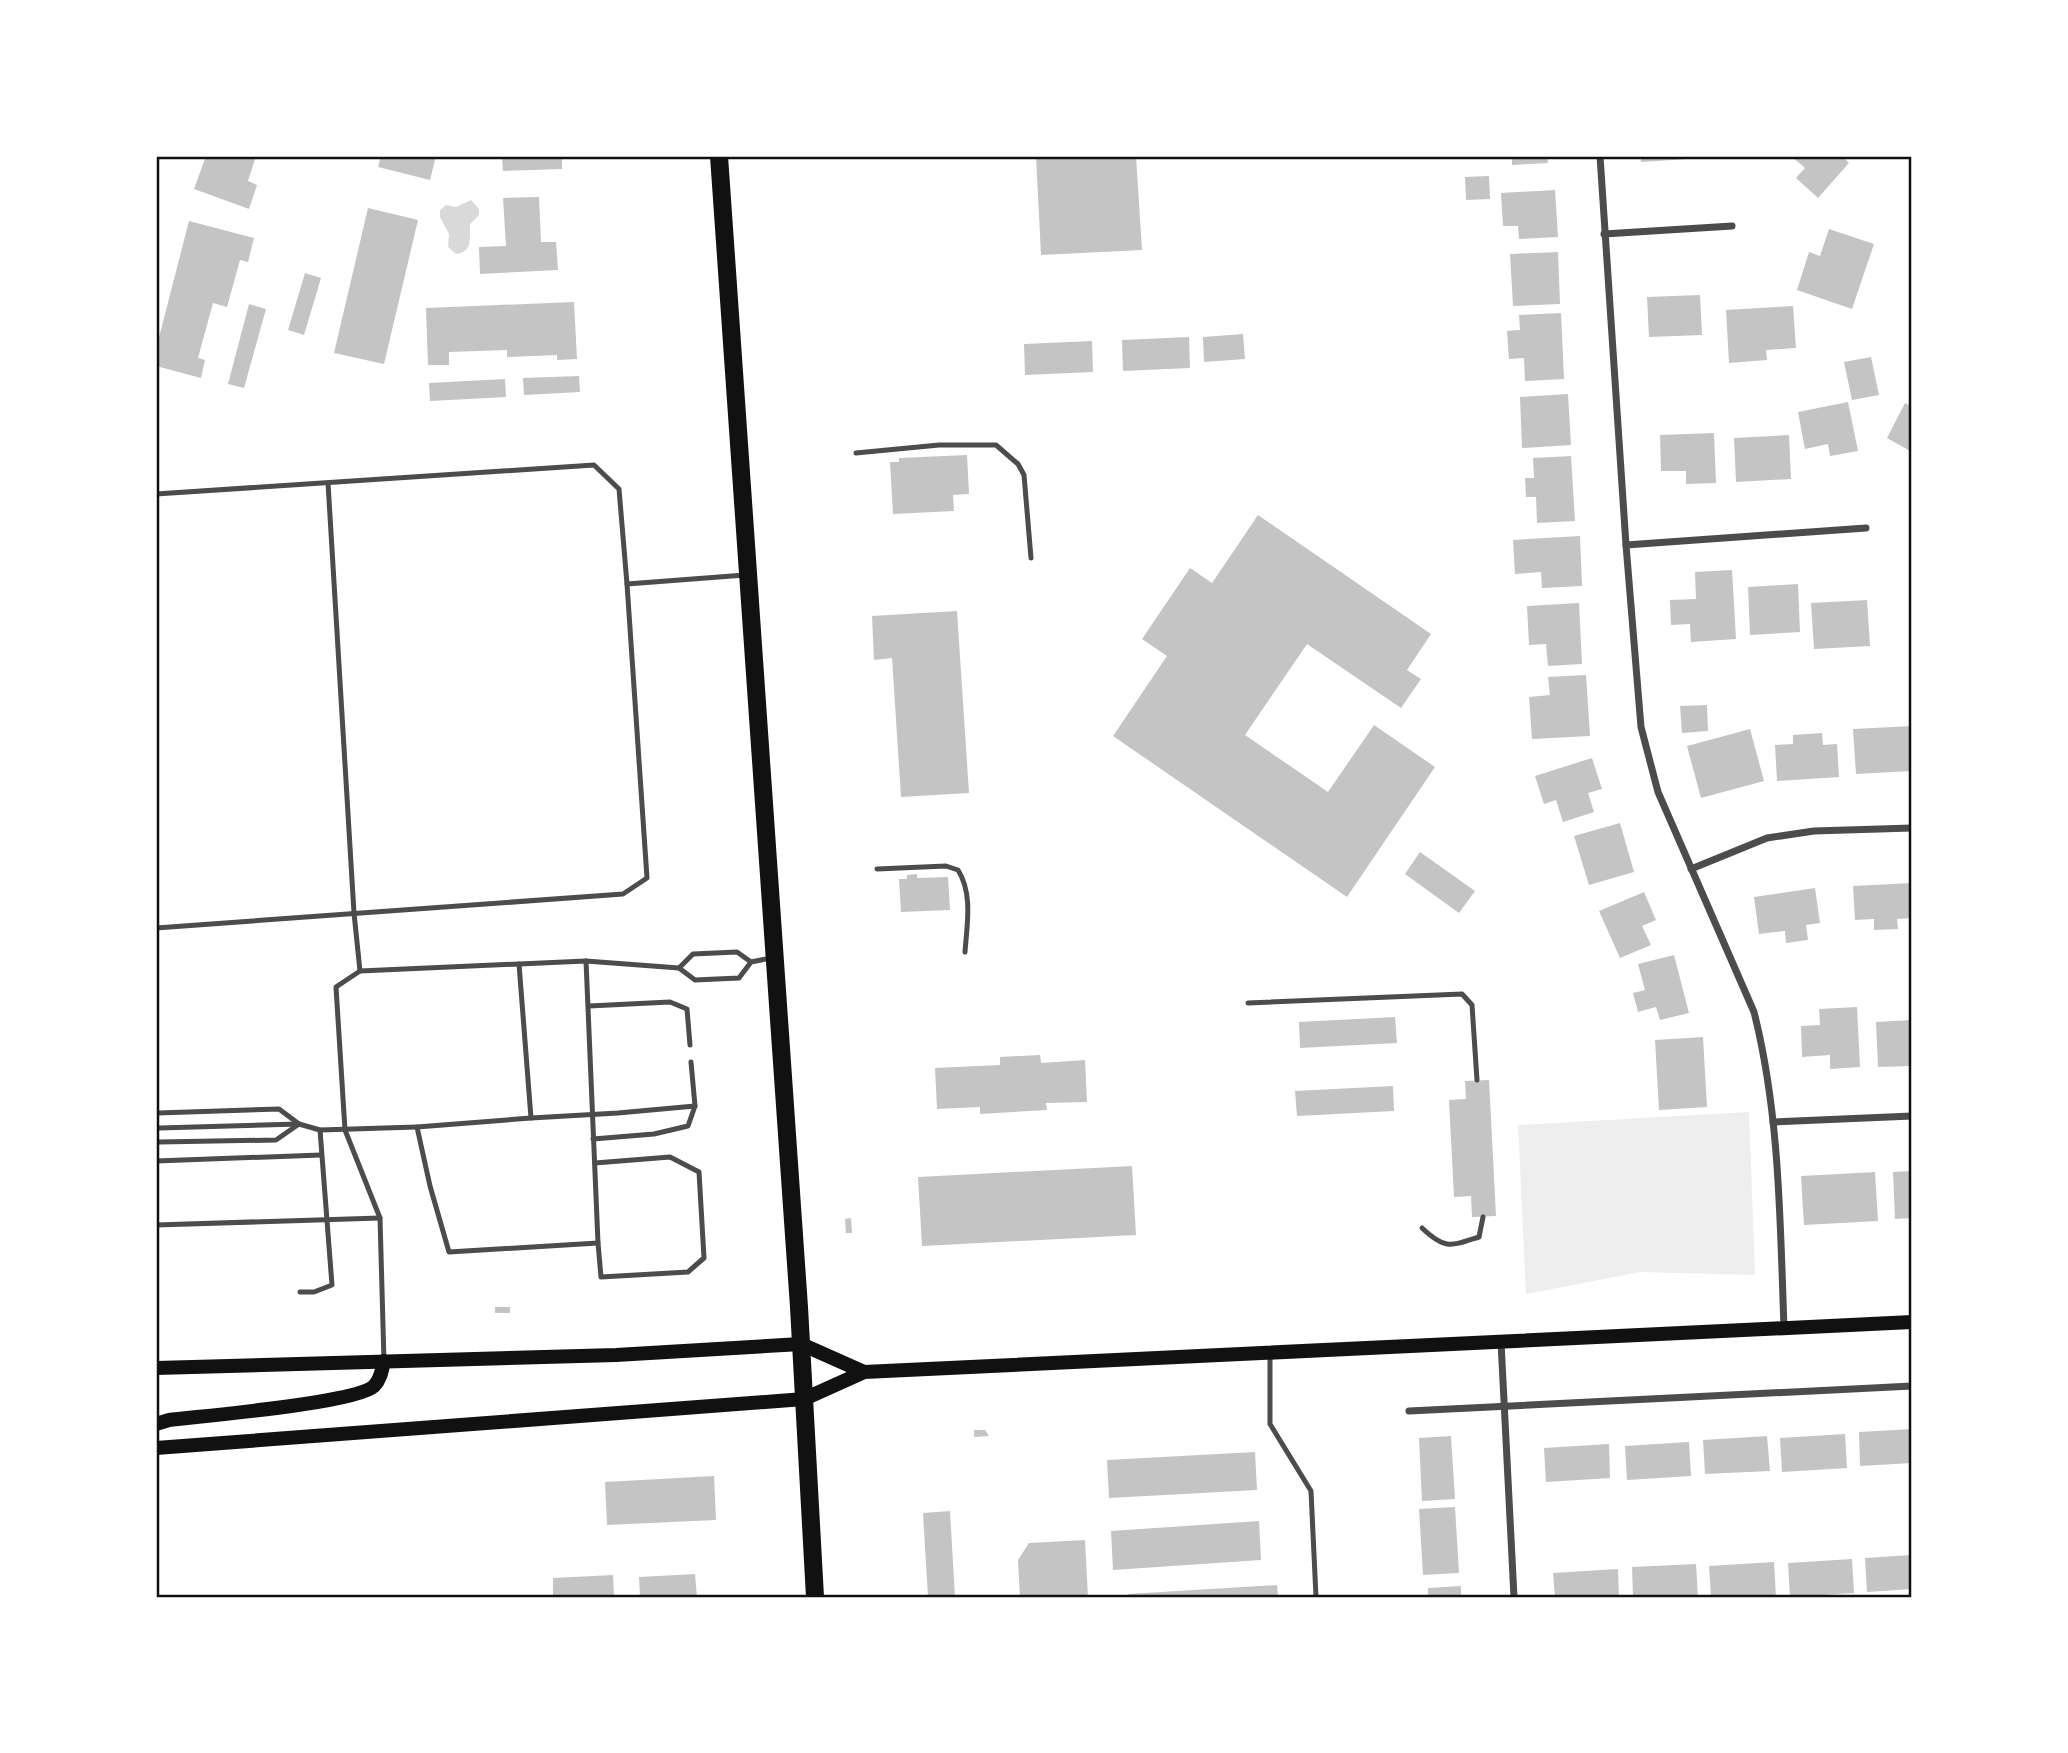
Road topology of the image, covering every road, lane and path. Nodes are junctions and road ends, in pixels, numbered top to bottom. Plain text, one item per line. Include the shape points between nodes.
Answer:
1 (719, 156) edge
2 (1600, 156) edge
3 (1732, 226) dead end
4 (1604, 234) junction
5 (856, 453) dead end
6 (328, 483) junction
7 (156, 494) edge
8 (1866, 528) dead end
9 (1626, 545) junction
10 (1031, 558) dead end
11 (748, 574) junction
12 (627, 584) junction
13 (1912, 828) edge
14 (877, 869) dead end
15 (1691, 869) junction
16 (354, 913) junction
17 (156, 928) edge
18 (965, 951) dead end
19 (774, 957) junction
20 (586, 961) junction
21 (751, 962) junction
22 (519, 964) junction
23 (679, 968) junction
24 (360, 971) junction
25 (1248, 1003) dead end
26 (589, 1006) junction
27 (690, 1045) dead end
28 (691, 1062) dead end
29 (1477, 1080) dead end
30 (695, 1106) junction
31 (158, 1113) dead end
32 (593, 1114) junction
33 (1912, 1116) edge
34 (531, 1118) junction
35 (1773, 1122) junction
36 (299, 1124) junction
37 (417, 1127) junction
38 (159, 1128) dead end
39 (320, 1130) junction
40 (345, 1130) junction
41 (593, 1139) junction
42 (159, 1142) dead end
43 (321, 1155) junction
44 (156, 1161) edge
45 (595, 1163) junction
46 (1483, 1217) dead end
47 (380, 1218) junction
48 (326, 1220) junction
49 (156, 1226) edge
50 (1422, 1228) dead end
51 (598, 1243) junction
52 (300, 1292) dead end
53 (1912, 1322) edge
54 (1784, 1328) junction
55 (1501, 1342) junction
56 (801, 1344) junction
57 (1270, 1353) junction
58 (384, 1361) junction
59 (156, 1368) edge
60 (864, 1372) junction
61 (1912, 1386) edge
62 (804, 1399) junction
63 (1504, 1405) junction
64 (1409, 1411) dead end
65 (156, 1424) edge
66 (156, 1448) edge
67 (815, 1597) edge
68 (1316, 1597) edge
69 (1514, 1597) edge

1 - 11 main road
2 - 4 street
3 - 4 street
4 - 9 street
5 - 10 lane via 996,445 1024,475
6 - 7 lane
6 - 12 lane via 594,465 619,489
6 - 16 lane
8 - 9 street
9 - 15 street via 1641,727 1658,792
11 - 12 lane
11 - 19 main road
12 - 16 lane via 647,878 623,894
13 - 15 street via 1814,831 1767,838
14 - 18 lane via 946,866 958,870 968,898
15 - 35 street via 1754,1012
16 - 17 lane
16 - 24 lane
19 - 21 lane
19 - 56 main road
20 - 22 lane
20 - 23 lane
20 - 26 lane
21 - 23 lane via 737,952 693,954
21 - 23 lane via 739,978 695,980
22 - 24 lane
22 - 34 lane
24 - 40 lane via 336,987
25 - 29 lane via 1462,994 1472,1005
26 - 27 lane via 670,1002 687,1009
26 - 32 lane
28 - 30 lane
30 - 32 lane
30 - 41 lane via 688,1126
31 - 36 lane via 279,1109
32 - 34 lane
32 - 41 lane
33 - 35 street
34 - 37 lane
35 - 54 street
36 - 38 lane
36 - 39 lane
36 - 42 lane via 275,1140
37 - 40 lane
37 - 51 lane via 449,1252
39 - 40 lane
39 - 43 lane
40 - 47 lane
41 - 45 lane
43 - 44 lane
43 - 48 lane
45 - 51 lane
45 - 51 lane via 670,1157 699,1172 704,1258 688,1272 601,1277
46 - 50 lane via 1479,1237 1451,1246 1434,1240
47 - 48 lane
47 - 58 lane
48 - 49 lane
48 - 52 lane via 332,1285
53 - 54 main road
54 - 55 main road
55 - 57 main road
55 - 63 street
56 - 58 main road
56 - 60 main road
56 - 62 main road
57 - 60 main road
57 - 68 lane via 1270,1424 1311,1491
58 - 59 main road
58 - 65 main road via 373,1387 358,1394
60 - 62 main road
61 - 63 street
62 - 66 main road
62 - 67 main road
63 - 64 street
63 - 69 street

